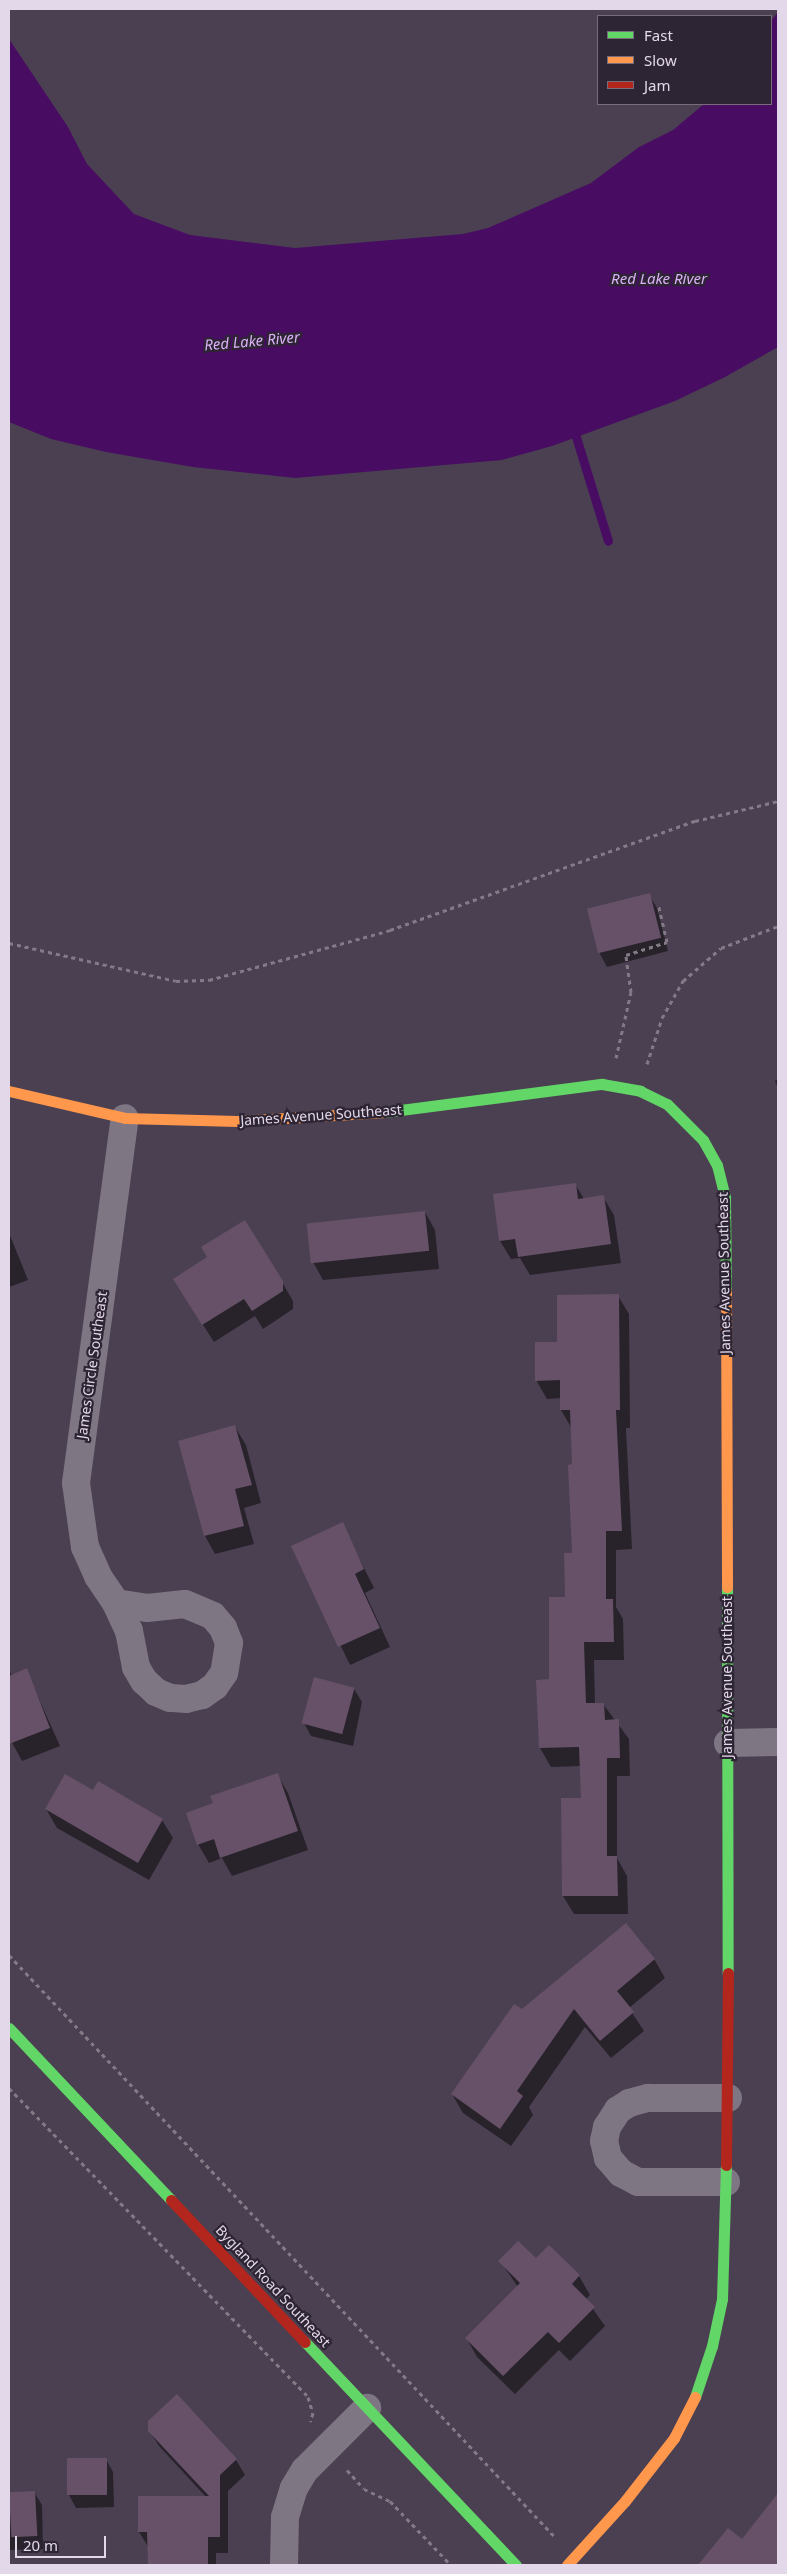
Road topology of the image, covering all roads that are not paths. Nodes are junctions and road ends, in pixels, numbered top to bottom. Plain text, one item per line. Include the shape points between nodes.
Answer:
1 (9, 1091) edge
2 (125, 1118) junction
3 (116, 1603) dead end
4 (778, 1742) edge
5 (728, 1743) junction
6 (9, 2028) edge
7 (728, 2098) junction
8 (726, 2182) junction
9 (367, 2408) junction
10 (571, 2562) edge
11 (284, 2565) edge
12 (516, 2565) edge

1 - 2 street, James Avenue Southeast
2 - 3 street, James Circle Southeast via 76,1483 84,1547
2 - 5 street, James Avenue Southeast via 238,1122 364,1115 555,1088 610,1085 640,1091 667,1104 703,1140 717,1165 725,1198
4 - 5 street
5 - 7 street, James Avenue Southeast
6 - 9 street, Bygland Road Southeast
7 - 8 street, James Avenue Southeast
7 - 8 street via 648,2098 629,2103 618,2110 607,2127 604,2141 608,2158 621,2174 638,2182
8 - 10 street, James Avenue Southeast via 722,2299 699,2389 674,2438
9 - 11 street via 304,2470 294,2488 285,2517
9 - 12 street, Bygland Road Southeast

